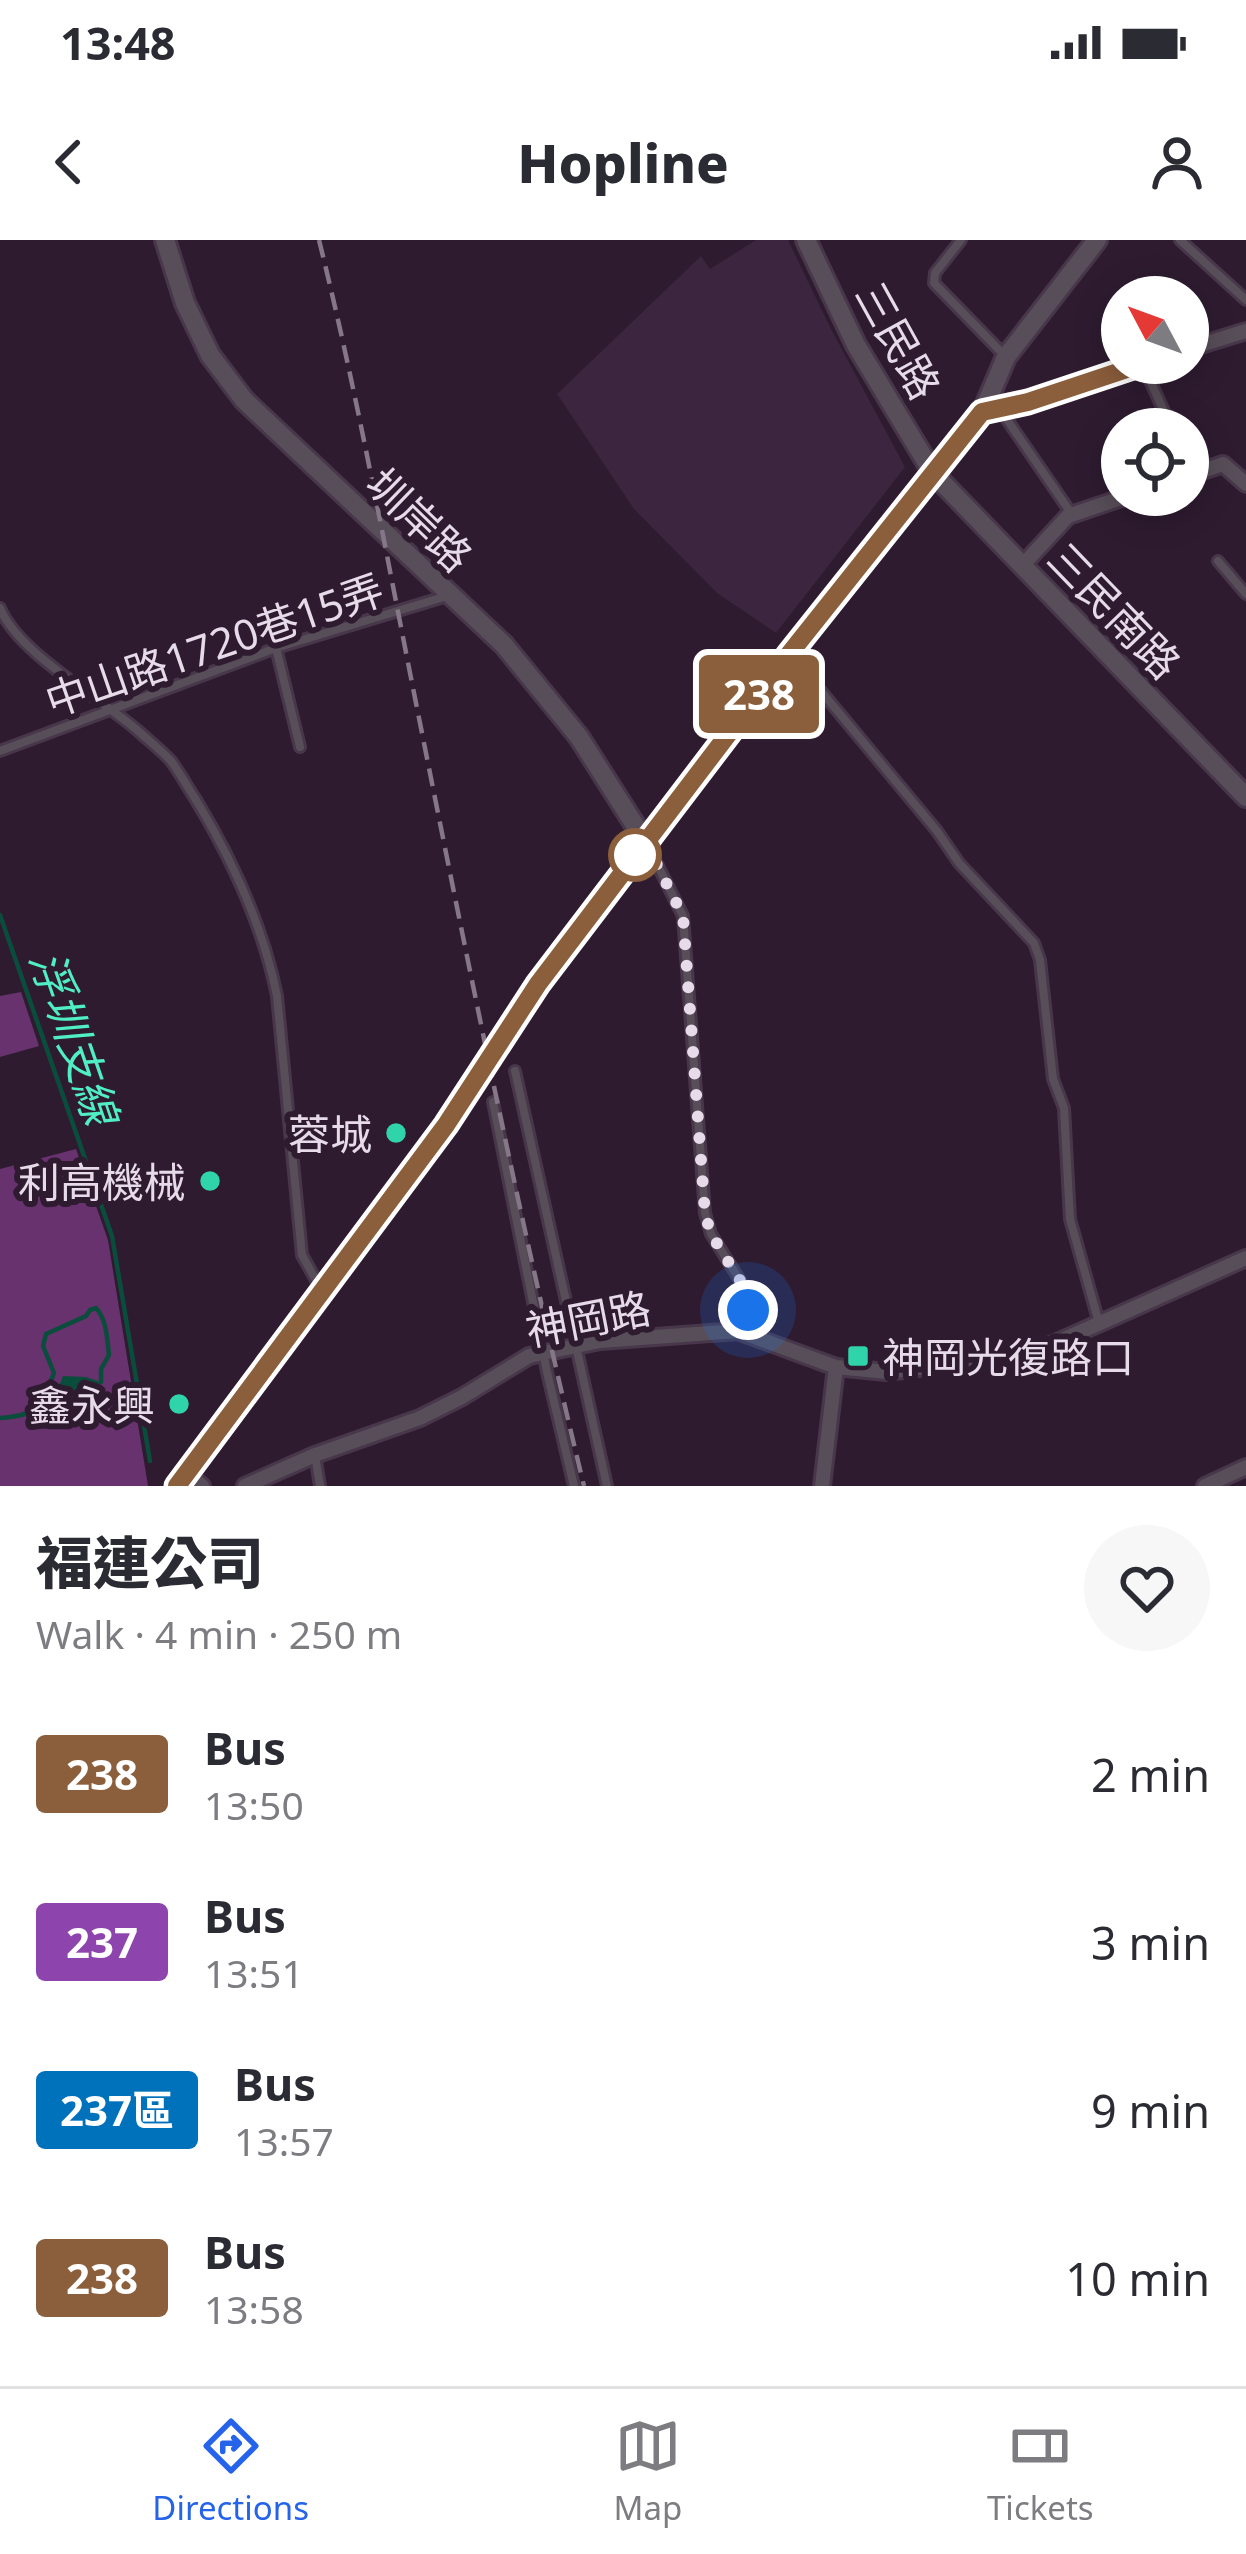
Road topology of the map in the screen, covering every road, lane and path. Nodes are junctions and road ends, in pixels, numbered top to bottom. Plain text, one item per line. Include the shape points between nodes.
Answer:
1 (165, 240) edge
2 (806, 240) edge
3 (961, 240) edge
4 (1097, 240) edge
5 (1180, 240) edge
6 (1198, 240) edge
7 (1191, 249) junction
8 (1246, 300) edge
9 (1246, 332) edge
10 (1209, 343) edge
11 (1006, 357) junction
12 (1101, 377) edge
13 (991, 410) junction
14 (1209, 467) edge
15 (933, 472) junction
16 (1246, 484) edge
17 (1101, 504) edge
18 (1072, 514) junction
19 (1218, 561) dead end
20 (1022, 566) junction
21 (1246, 593) edge
22 (448, 596) junction
23 (0, 608) edge
24 (276, 648) junction
25 (790, 653) junction
26 (110, 708) junction
27 (300, 747) dead end
28 (0, 751) edge
29 (1246, 796) edge
30 (645, 841) junction
31 (514, 1071) dead end
32 (493, 1102) dead end
33 (1246, 1258) edge
34 (323, 1292) junction
35 (1100, 1324) junction
36 (756, 1338) junction
37 (574, 1346) junction
38 (543, 1353) junction
39 (836, 1367) junction
40 (315, 1455) junction
41 (1246, 1467) edge
42 (188, 1482) edge
43 (245, 1486) edge
44 (320, 1486) edge
45 (574, 1486) edge
46 (607, 1486) edge
47 (822, 1486) edge
48 (1205, 1486) edge

1 - 22 street, 圳岸路 via 210,355 244,400
2 - 15 street, 三民路 via 856,345
3 - 11 lane via 934,283
4 - 11 street
5 - 7 lane
6 - 7 lane
7 - 8 lane
9 - 10 street
11 - 13 street
12 - 13 street
13 - 15 street
13 - 18 lane
14 - 16 street via 1223,464
15 - 20 street, 三民南路
15 - 25 street
17 - 18 street
18 - 20 street
19 - 21 lane
20 - 29 street, 三民南路
22 - 24 lane, 中山路1720巷15弄
22 - 30 street, 圳岸路 via 504,645 580,737
23 - 26 lane via 35,651
24 - 26 lane, 中山路1720巷15弄
24 - 27 lane
25 - 30 street
25 - 35 lane via 1034,943 1064,1108 1070,1219
26 - 28 lane, 中山路1720巷15弄
26 - 34 lane via 172,763 253,910 277,996 302,1256
30 - 34 street
30 - 36 lane via 683,916 705,1214 741,1282
31 - 37 lane
32 - 38 lane
33 - 35 street, 神岡路
34 - 42 street
35 - 39 street, 神岡路 via 1034,1353 887,1372
36 - 37 street, 神岡路 via 705,1332
36 - 39 street, 神岡路
37 - 38 street, 神岡路
37 - 46 lane
38 - 40 street, 神岡路 via 420,1418
38 - 45 lane
39 - 47 street
40 - 43 street, 神岡路
40 - 44 lane
41 - 48 street

